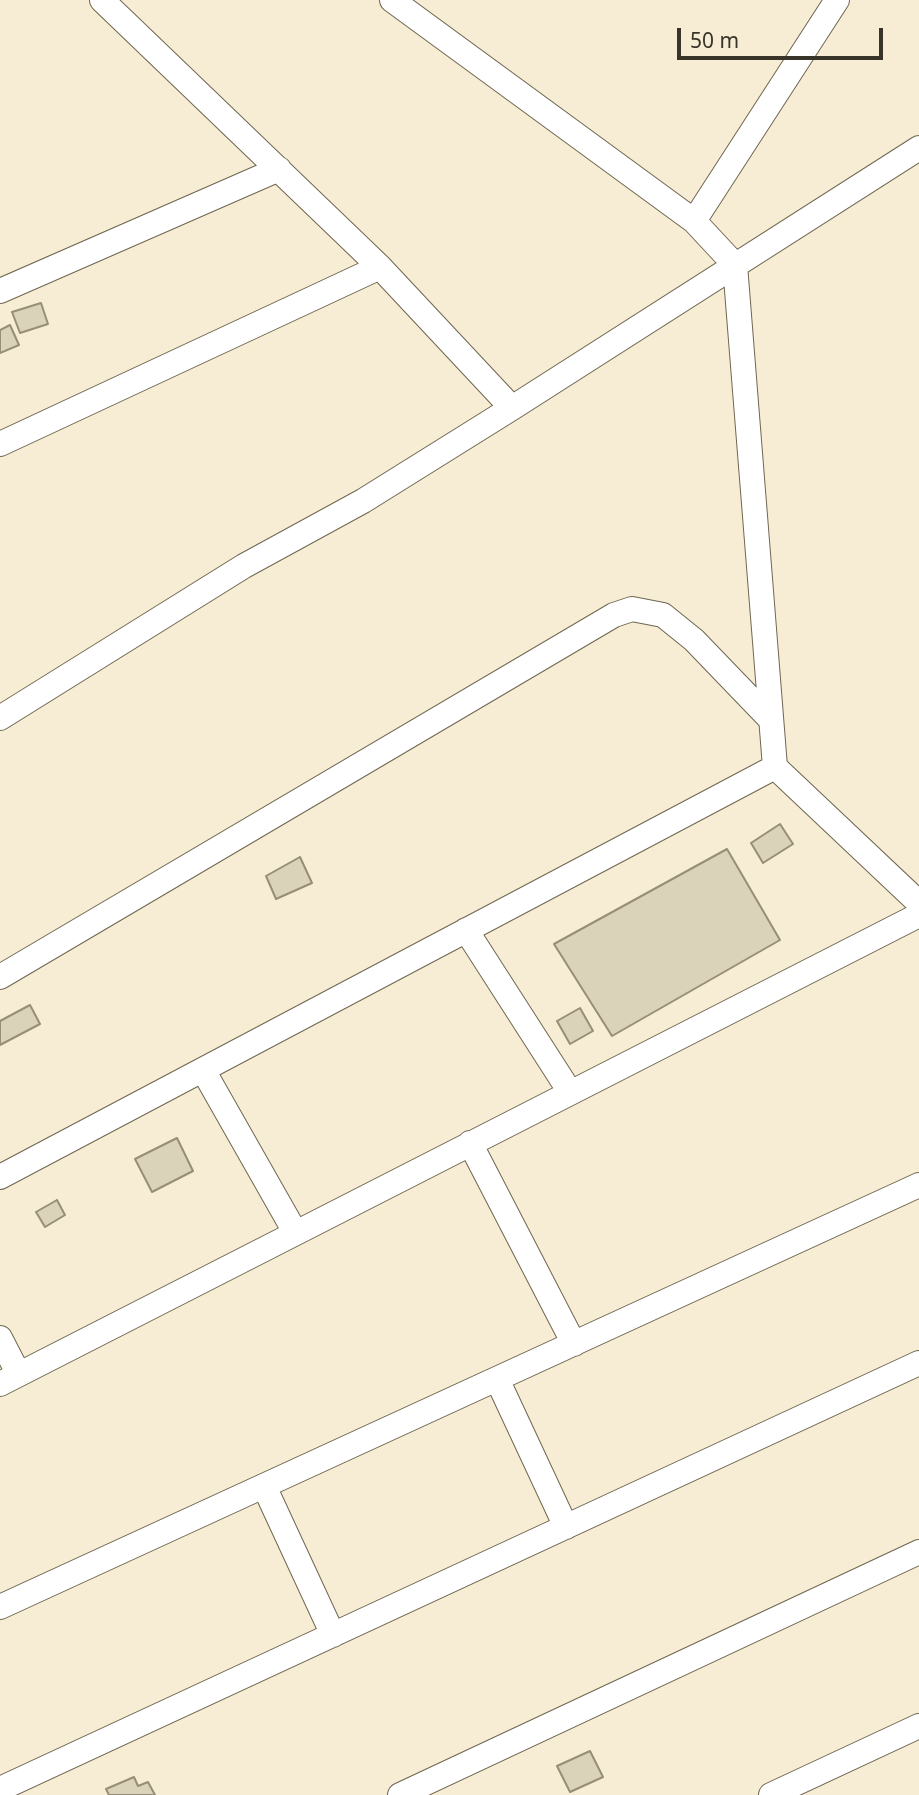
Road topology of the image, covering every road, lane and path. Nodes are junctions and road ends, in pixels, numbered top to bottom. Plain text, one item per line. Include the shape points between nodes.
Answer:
1 (102, 0) edge
2 (392, 0) edge
3 (837, 0) edge
4 (919, 148) edge
5 (279, 169) junction
6 (694, 221) junction
7 (735, 265) junction
8 (380, 267) junction
9 (0, 291) edge
10 (512, 408) junction
11 (0, 443) edge
12 (0, 718) edge
13 (771, 720) junction
14 (775, 766) junction
15 (919, 903) edge
16 (919, 915) edge
17 (466, 930) junction
18 (0, 977) edge
19 (203, 1070) junction
20 (570, 1092) junction
21 (470, 1143) junction
22 (0, 1177) edge
23 (919, 1185) edge
24 (295, 1232) junction
25 (0, 1338) edge
26 (575, 1344) junction
27 (919, 1363) edge
28 (9, 1378) edge
29 (497, 1379) junction
30 (264, 1486) junction
31 (566, 1527) junction
32 (919, 1552) edge
33 (0, 1607) edge
34 (333, 1635) junction
35 (919, 1726) edge
36 (0, 1789) edge
37 (400, 1795) edge
38 (771, 1795) edge

1 - 5 street
2 - 6 street
3 - 6 street
4 - 7 street
5 - 8 street
5 - 9 street
6 - 7 street
7 - 10 street
7 - 13 street
8 - 10 street
8 - 11 street
10 - 12 street via 363,501 244,566
13 - 14 street
13 - 18 street via 694,640 663,615 632,609 614,615
14 - 15 street
14 - 17 street
16 - 20 street
17 - 19 street
17 - 20 street
19 - 22 street
19 - 24 street
20 - 21 street
21 - 24 street
21 - 26 street
23 - 26 street
24 - 28 street
25 - 28 street
26 - 29 street
27 - 31 street
29 - 30 street
29 - 31 street
30 - 33 street
30 - 34 street
31 - 34 street
32 - 37 street
34 - 36 street
35 - 38 street

